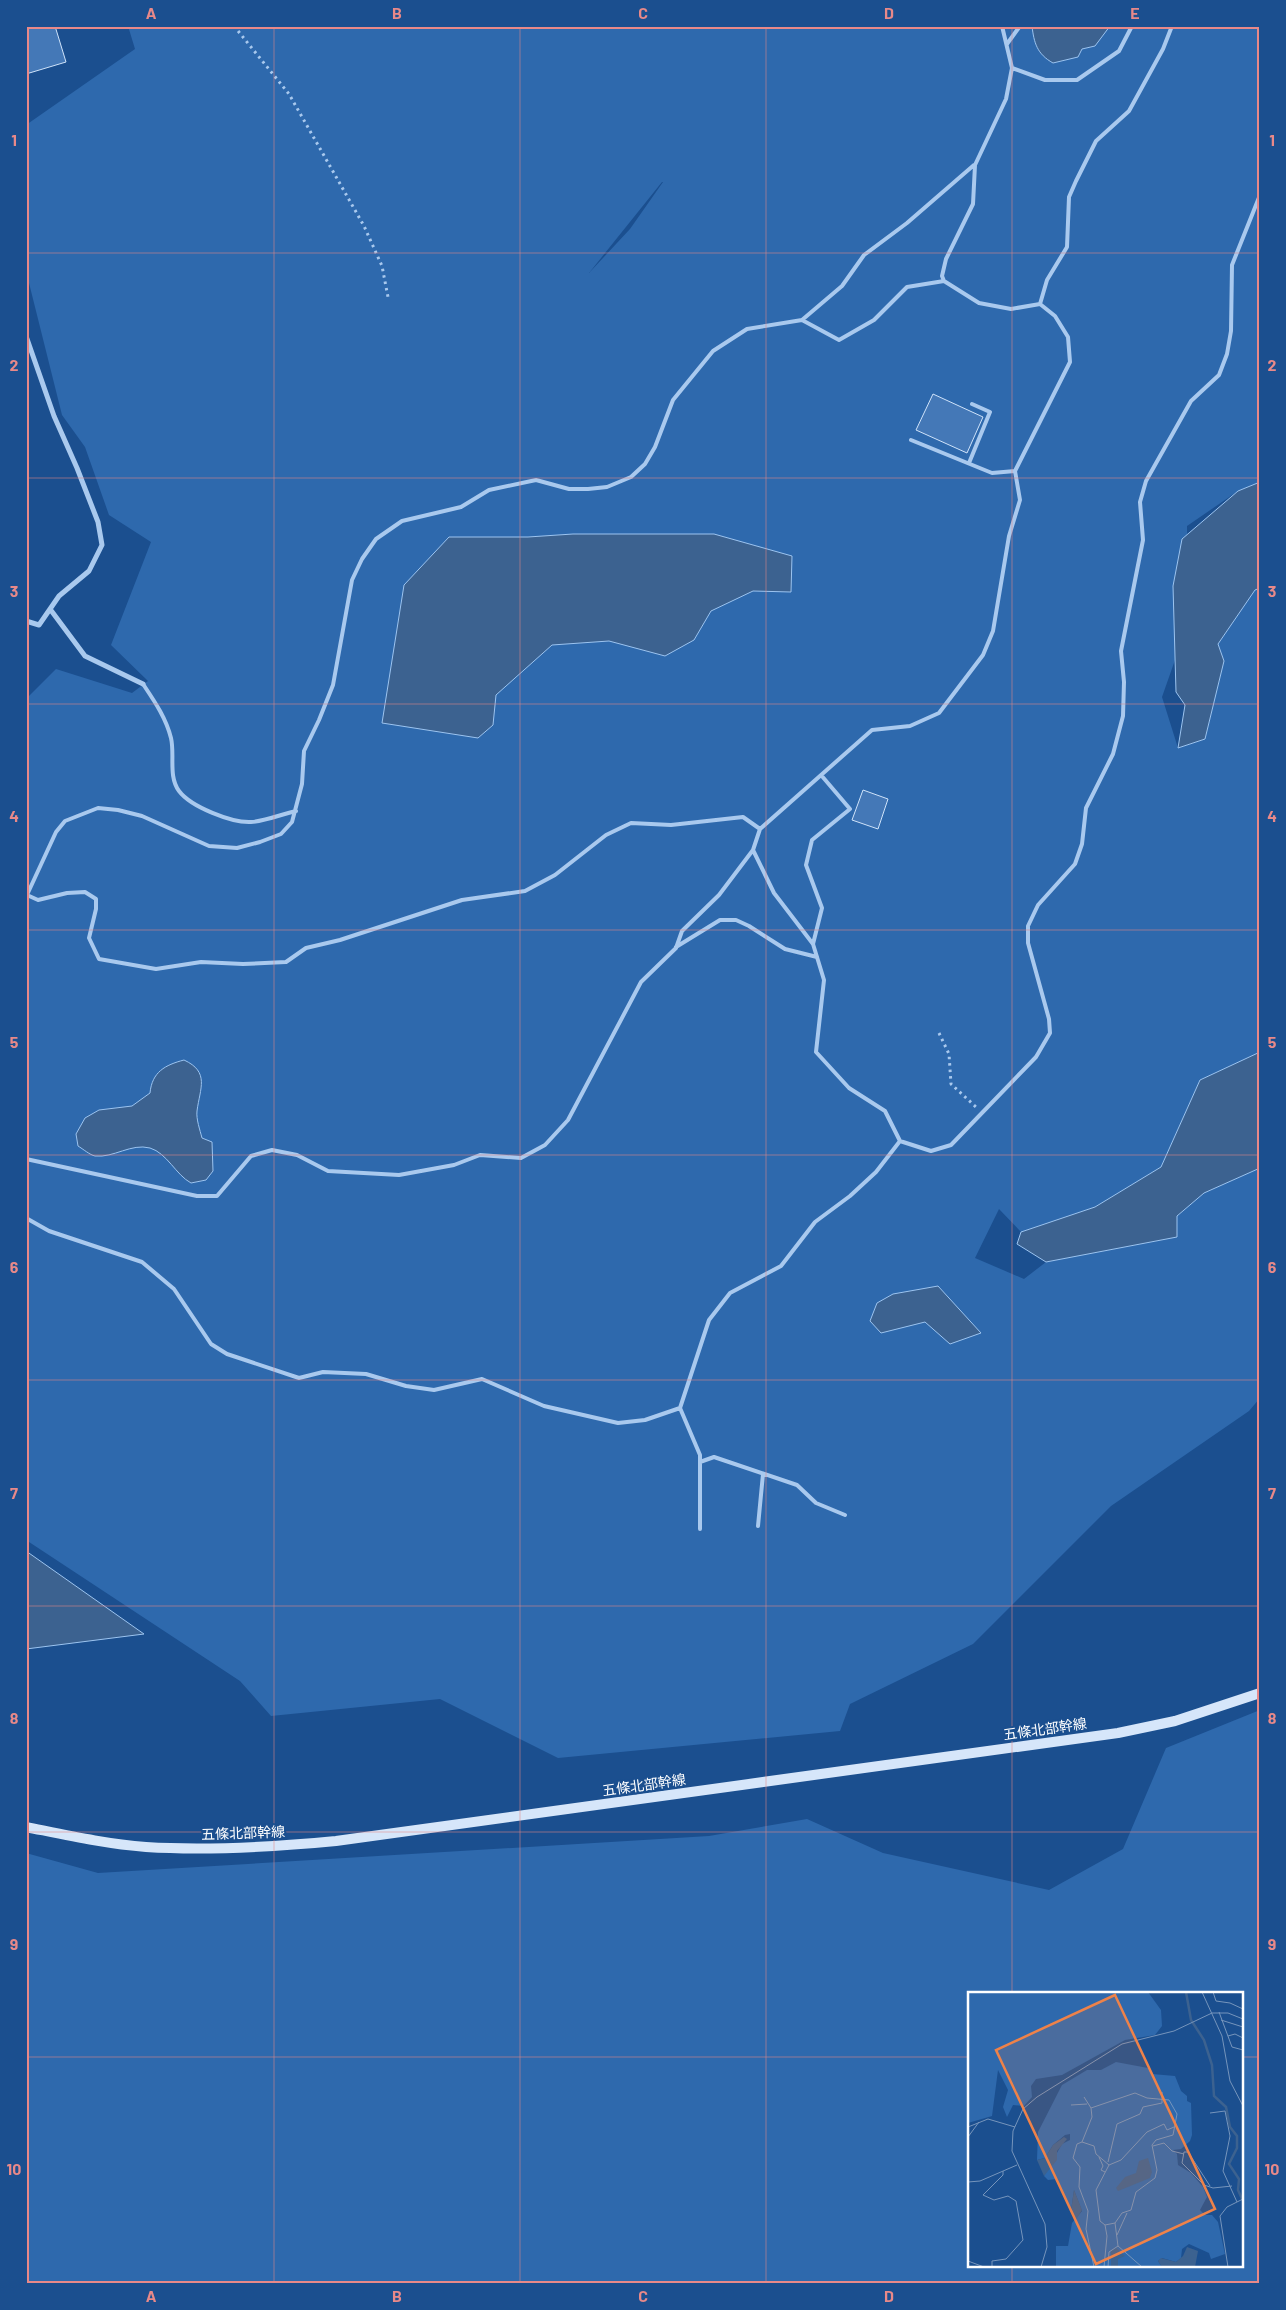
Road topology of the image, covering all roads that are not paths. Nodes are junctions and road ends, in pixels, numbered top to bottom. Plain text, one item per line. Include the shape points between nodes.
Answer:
1 (1002, 26) edge
2 (1020, 26) edge
3 (1132, 26) edge
4 (1172, 26) edge
5 (1007, 44) junction
6 (1012, 68) junction
7 (975, 165) junction
8 (1260, 194) edge
9 (944, 281) junction
10 (1040, 304) junction
11 (802, 320) junction
12 (26, 336) edge
13 (972, 404) dead end
14 (911, 440) dead end
15 (969, 463) junction
16 (1015, 472) junction
17 (50, 609) junction
18 (26, 621) edge
19 (143, 684) joint
20 (821, 775) junction
21 (296, 811) junction
22 (760, 829) junction
23 (754, 850) junction
24 (27, 896) edge
25 (813, 944) junction
26 (676, 948) junction
27 (817, 957) junction
28 (900, 1141) junction
29 (26, 1159) edge
30 (26, 1218) edge
31 (680, 1408) junction
32 (700, 1462) junction
33 (763, 1474) junction
34 (845, 1515) dead end
35 (758, 1526) dead end
36 (700, 1529) dead end
37 (1260, 1693) edge
38 (26, 1827) edge

1 - 5 lane
2 - 5 lane
3 - 6 lane via 1120,51 1077,80 1045,80
4 - 10 lane via 1129,111 1096,141 1076,181 1069,197 1067,247 1047,280
5 - 6 lane
6 - 7 lane via 1006,99
7 - 9 lane via 973,204 946,259
7 - 11 lane via 864,256 842,286
8 - 28 lane via 1232,265 1231,331 1225,361 1219,376 1191,401 1146,481 1140,502 1143,540 1121,651 1123,716 1113,754 1086,808 1082,844 1075,864 1038,905 1028,926 1028,943 1050,1019 1050,1033 1036,1057 951,1145 931,1150
9 - 10 lane via 979,303 1011,308
9 - 11 lane via 907,287 874,320 839,340
10 - 16 lane via 1055,316 1068,337 1070,362
11 - 21 lane via 747,329 713,351 673,400 645,464 631,477 607,487 588,489 570,489 536,480 489,490 461,507 402,521 376,539 352,580 333,685 304,751
12 - 17 street via 54,416 98,522 102,545 89,571 59,596
13 - 15 lane via 990,412
14 - 15 lane
15 - 16 lane via 992,473
16 - 20 lane via 1020,500 1009,536 993,631 983,655 939,713 910,726 872,730
17 - 18 street via 39,625
17 - 19 street via 85,656
19 - 21 lane via 162,713 172,740 172,769 178,790 197,806 230,820 251,822
20 - 22 lane
20 - 25 lane via 850,809 812,840 806,865 822,908
21 - 24 lane via 292,822 281,834 237,848 209,846 142,816 118,810 98,808 79,814 64,820 56,832
22 - 23 lane
22 - 24 lane via 743,817 671,824 631,823 606,835 555,875 525,891 462,900 306,948 286,962 200,962 156,969 99,959 89,938 96,899 85,892 38,900
23 - 25 lane via 774,893
23 - 26 lane via 718,895 682,931
25 - 27 lane
26 - 27 lane via 720,920 736,920 785,949
26 - 29 lane via 642,982 568,1120 545,1146 522,1158 480,1155 454,1165 399,1175 328,1171 297,1155 272,1150 251,1156 217,1196 197,1196
27 - 28 lane via 824,980 816,1052 850,1088 885,1111
28 - 31 lane via 876,1172 815,1222 780,1266 730,1293 709,1320
30 - 31 lane via 49,1231 142,1262 174,1289 211,1344 228,1354 299,1378 323,1372 366,1374 406,1386 434,1390 482,1379 544,1406 618,1423 645,1420
31 - 32 lane
32 - 33 lane via 714,1457
32 - 36 lane
33 - 34 lane via 797,1485 816,1503
33 - 35 lane
37 - 38 street, 五條北部幹線 via 1174,1722 1118,1732 336,1841 217,1849 146,1847 105,1843

